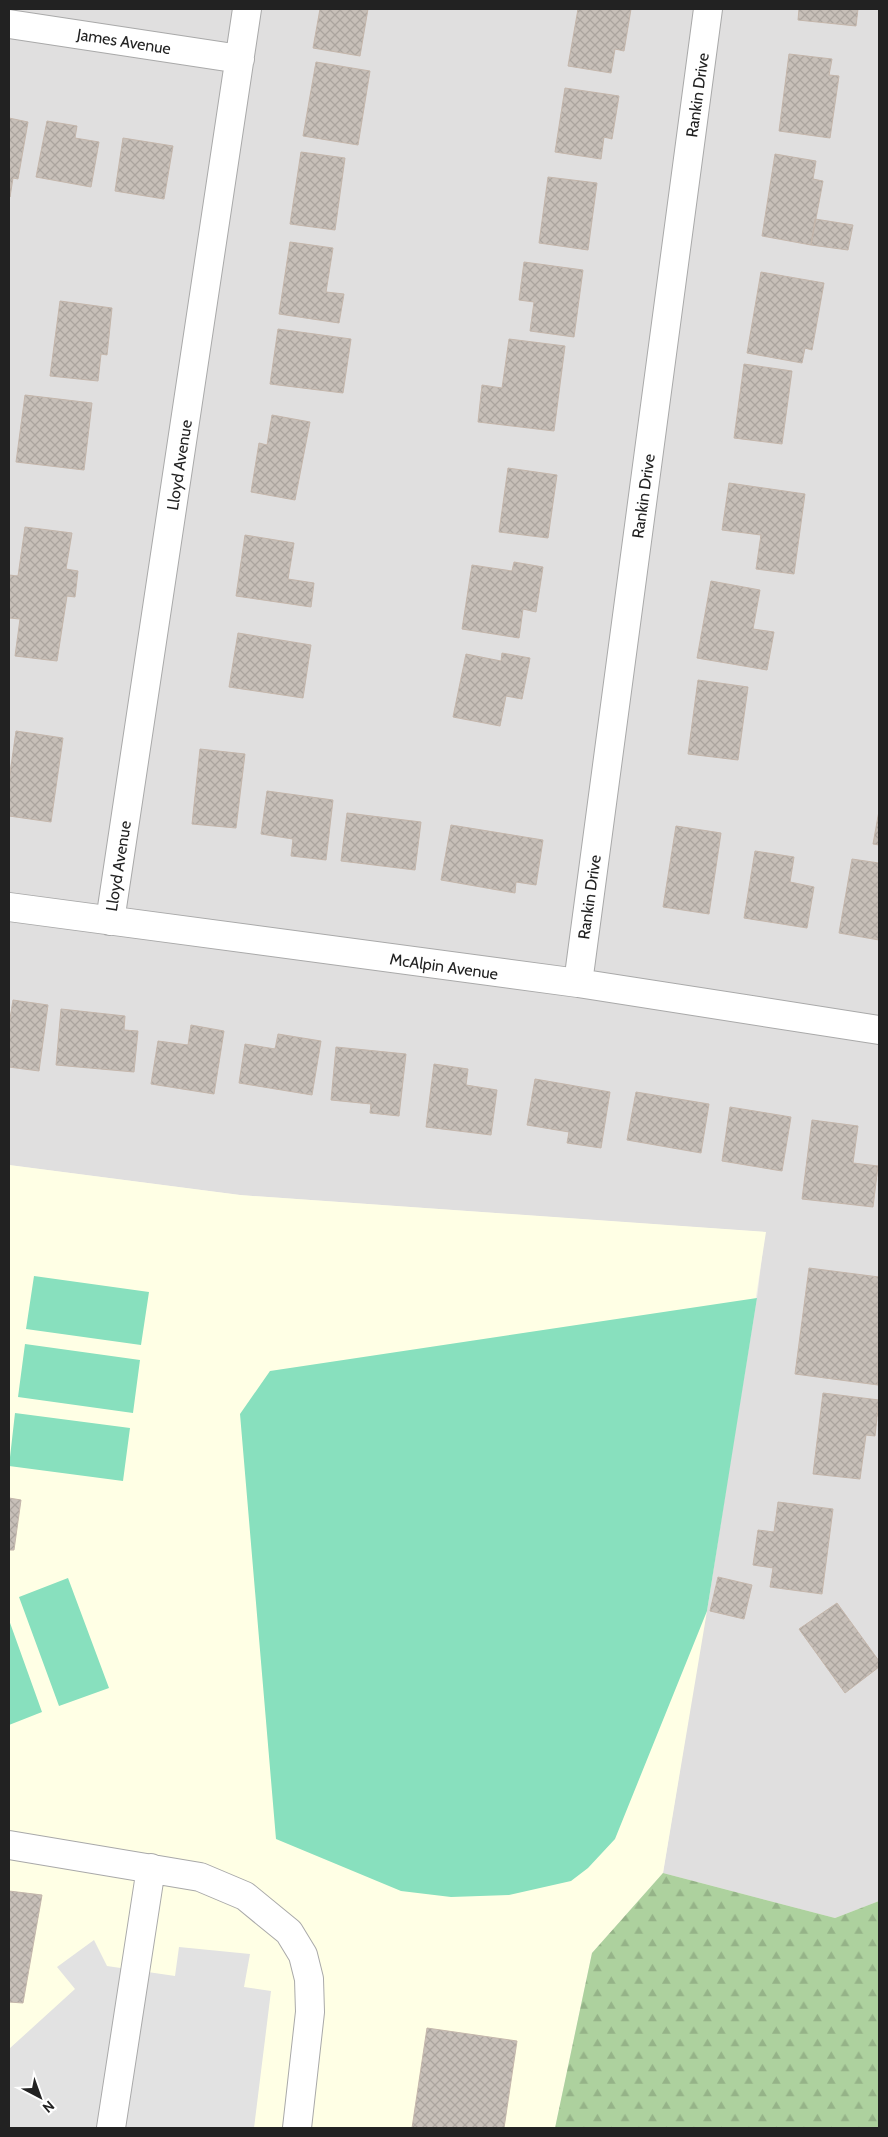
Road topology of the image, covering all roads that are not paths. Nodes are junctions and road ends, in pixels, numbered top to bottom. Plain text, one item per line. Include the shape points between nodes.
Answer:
1 (247, 9) edge
2 (708, 9) edge
3 (9, 24) edge
4 (240, 59) junction
5 (9, 907) edge
6 (110, 922) junction
7 (578, 983) junction
8 (879, 1030) edge
9 (9, 1845) edge
10 (150, 1868) junction
11 (111, 2128) edge
12 (297, 2128) edge

1 - 4 street, Lloyd Avenue
2 - 7 street, Rankin Drive
3 - 4 street, James Avenue
4 - 6 street, Lloyd Avenue
5 - 6 street, McAlpin Avenue
6 - 7 street, McAlpin Avenue
7 - 8 street, McAlpin Avenue
9 - 10 street
10 - 11 street
10 - 12 street via 200,1877 245,1896 289,1932 303,1955 310,1979 310,2012

